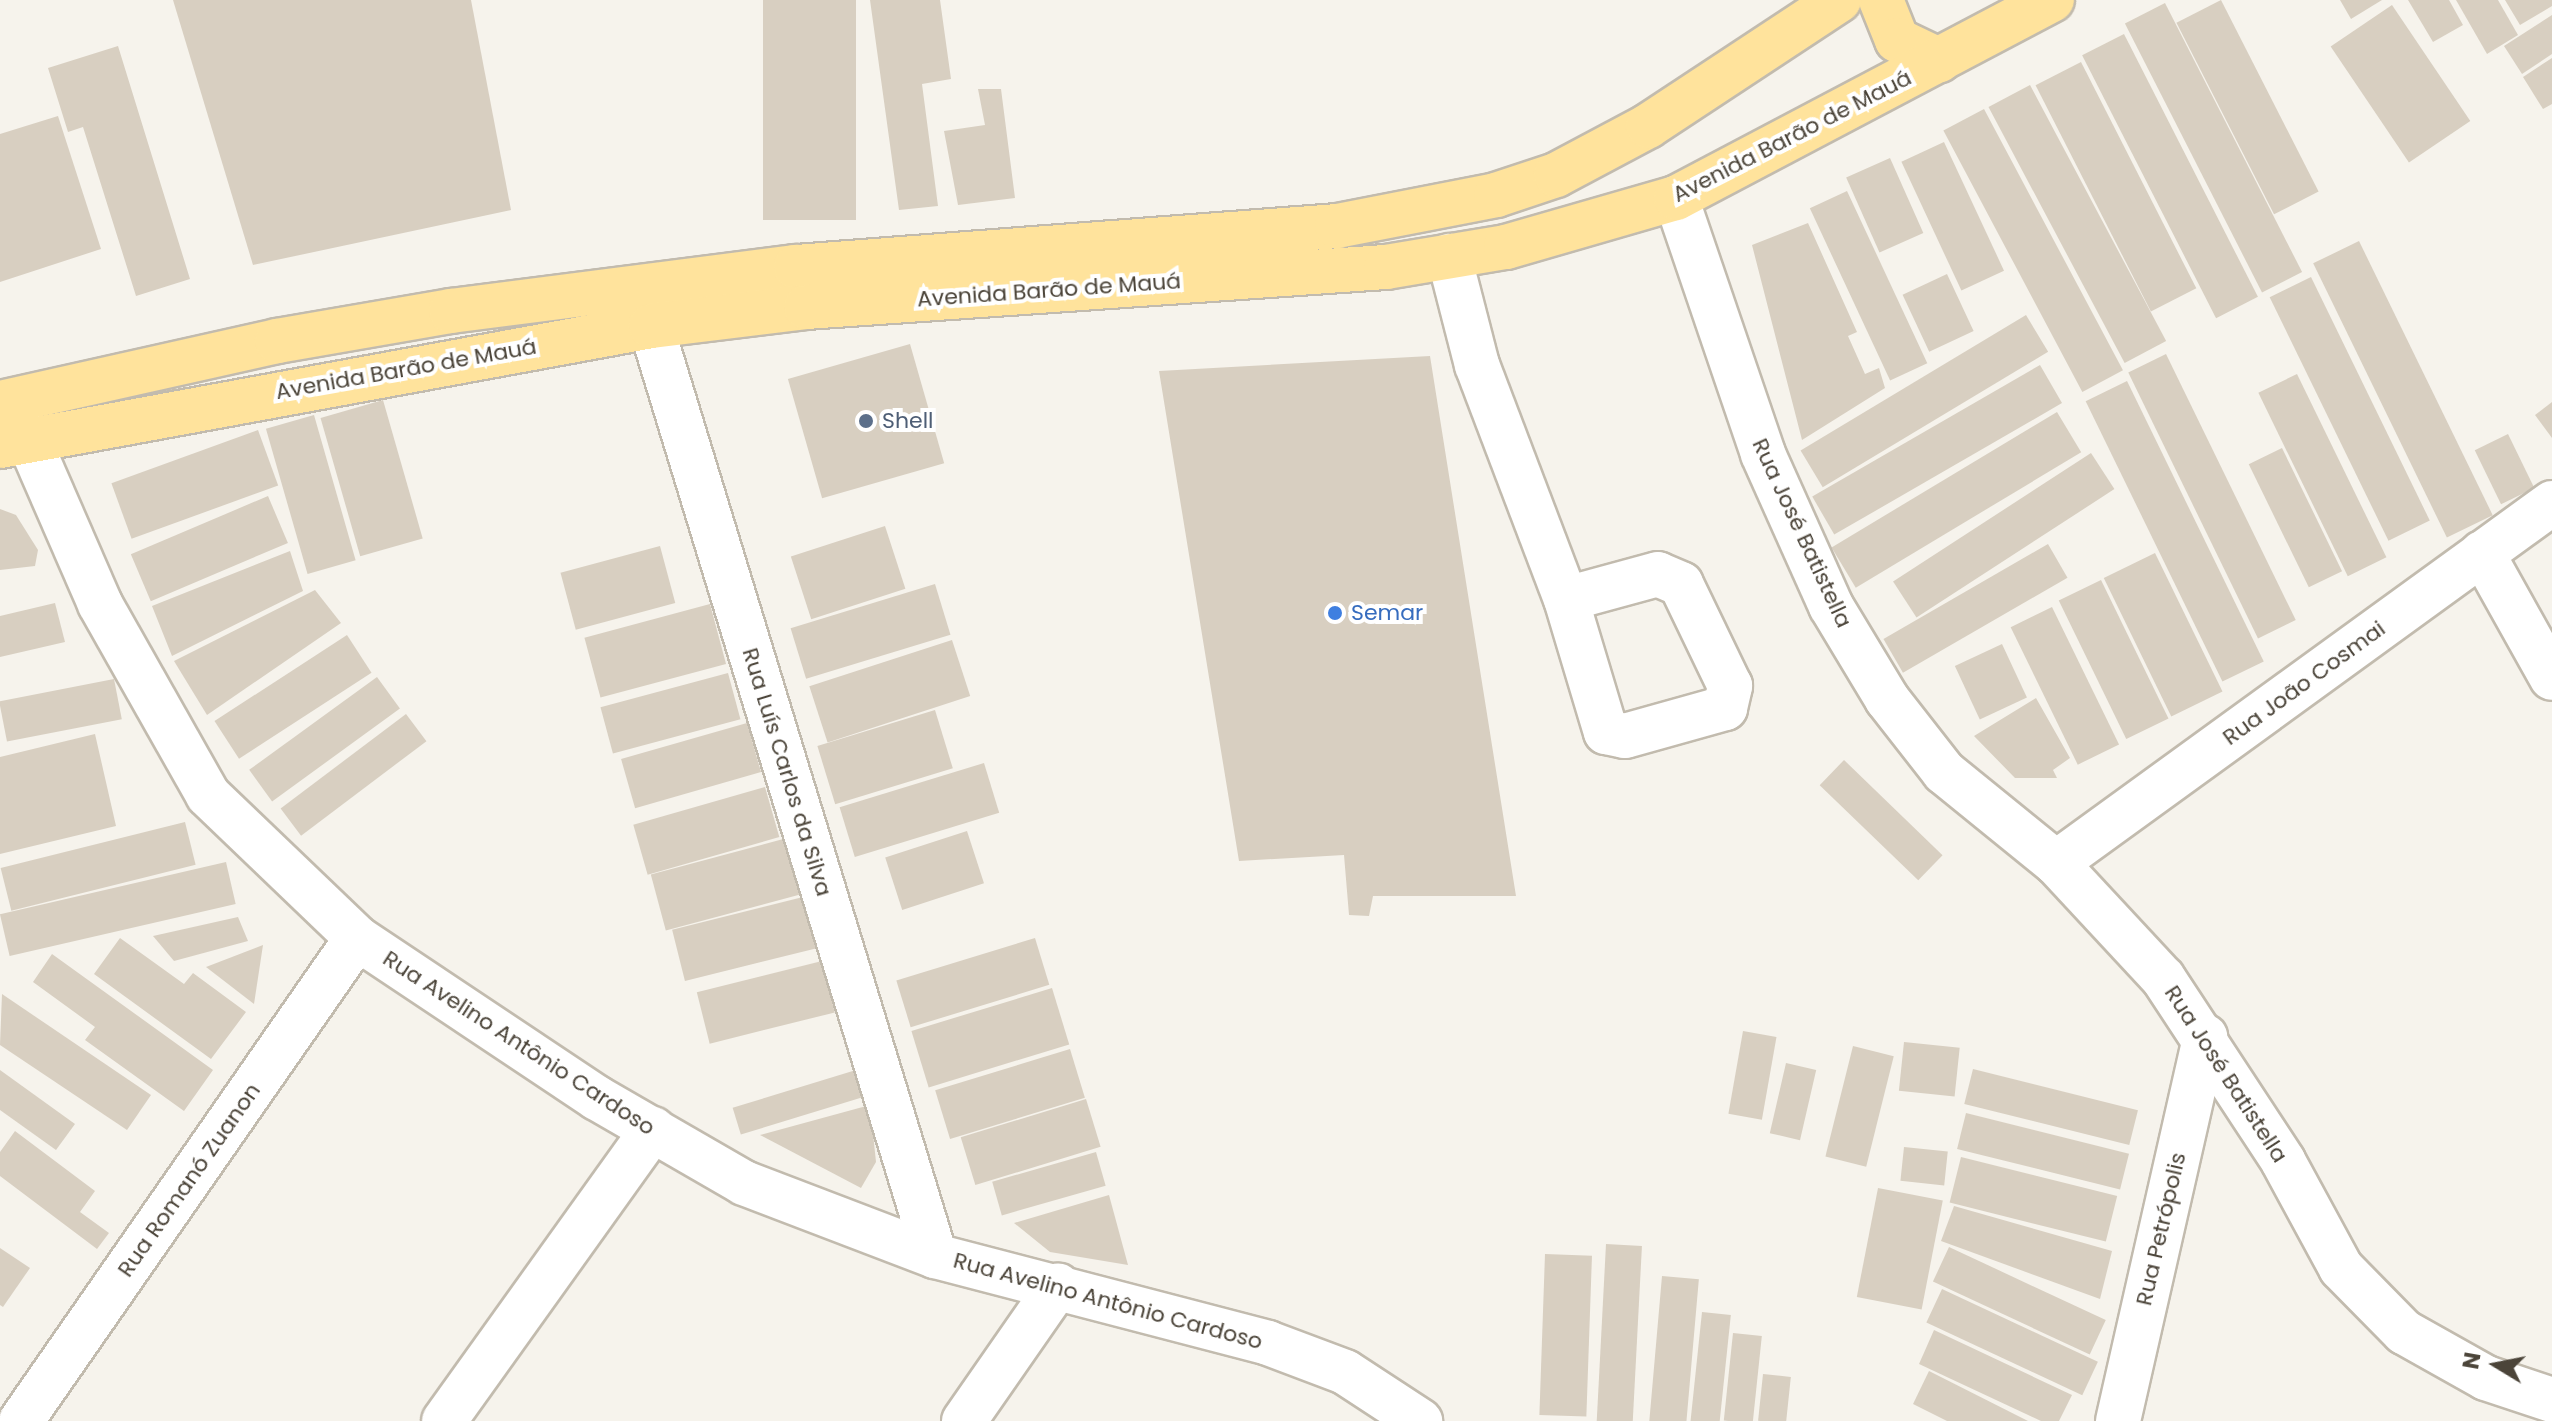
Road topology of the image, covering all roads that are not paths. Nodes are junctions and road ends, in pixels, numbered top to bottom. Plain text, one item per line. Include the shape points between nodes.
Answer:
1 (1839, 0) edge
2 (1881, 0) edge
3 (2052, 0) edge
4 (1939, 60) junction
5 (1676, 198) junction
6 (1449, 256) junction
7 (645, 307) junction
8 (10, 422) edge
9 (2552, 503) edge
10 (2482, 553) junction
11 (1566, 599) dead end
12 (2552, 678) edge
13 (2056, 863) junction
14 (357, 938) junction
15 (2205, 1037) junction
16 (653, 1129) junction
17 (935, 1256) junction
18 (1058, 1286) junction
19 (2552, 1400) edge
20 (21, 1421) edge
21 (444, 1421) edge
22 (964, 1421) edge
23 (1420, 1421) edge
24 (2118, 1421) edge

1 - 7 main road, Avenida Barão de Mauá via 1648,126 1556,175 1496,195 1337,226 796,267
2 - 4 main road via 1897,40
3 - 4 main road, Avenida Barão de Mauá
4 - 5 main road, Avenida Barão de Mauá
5 - 6 main road, Avenida Barão de Mauá
5 - 13 street, Rua José Batistella via 1763,454 1831,606 1887,699 1944,772
6 - 7 main road, Avenida Barão de Mauá
6 - 11 street via 1477,365
7 - 8 main road, Avenida Barão de Mauá via 277,341
7 - 17 street, Rua Luís Carlos da Silva
8 - 14 street, Rua Avelino Antônio Cardoso via 100,604 208,795
9 - 10 street, Rua João Cosmai
10 - 12 street
10 - 13 street, Rua João Cosmai
13 - 15 street, Rua José Batistella via 2163,978
14 - 16 street, Rua Avelino Antônio Cardoso
14 - 20 street, Rua Romanó Zuanon
15 - 19 street, Rua José Batistella via 2341,1268 2404,1332 2486,1378
15 - 24 street, Rua Petrópolis
16 - 17 street, Rua Avelino Antônio Cardoso via 744,1183
16 - 21 street
17 - 18 street, Rua Avelino Antônio Cardoso
18 - 22 street
18 - 23 street, Rua Avelino Antônio Cardoso via 1268,1343 1345,1372

